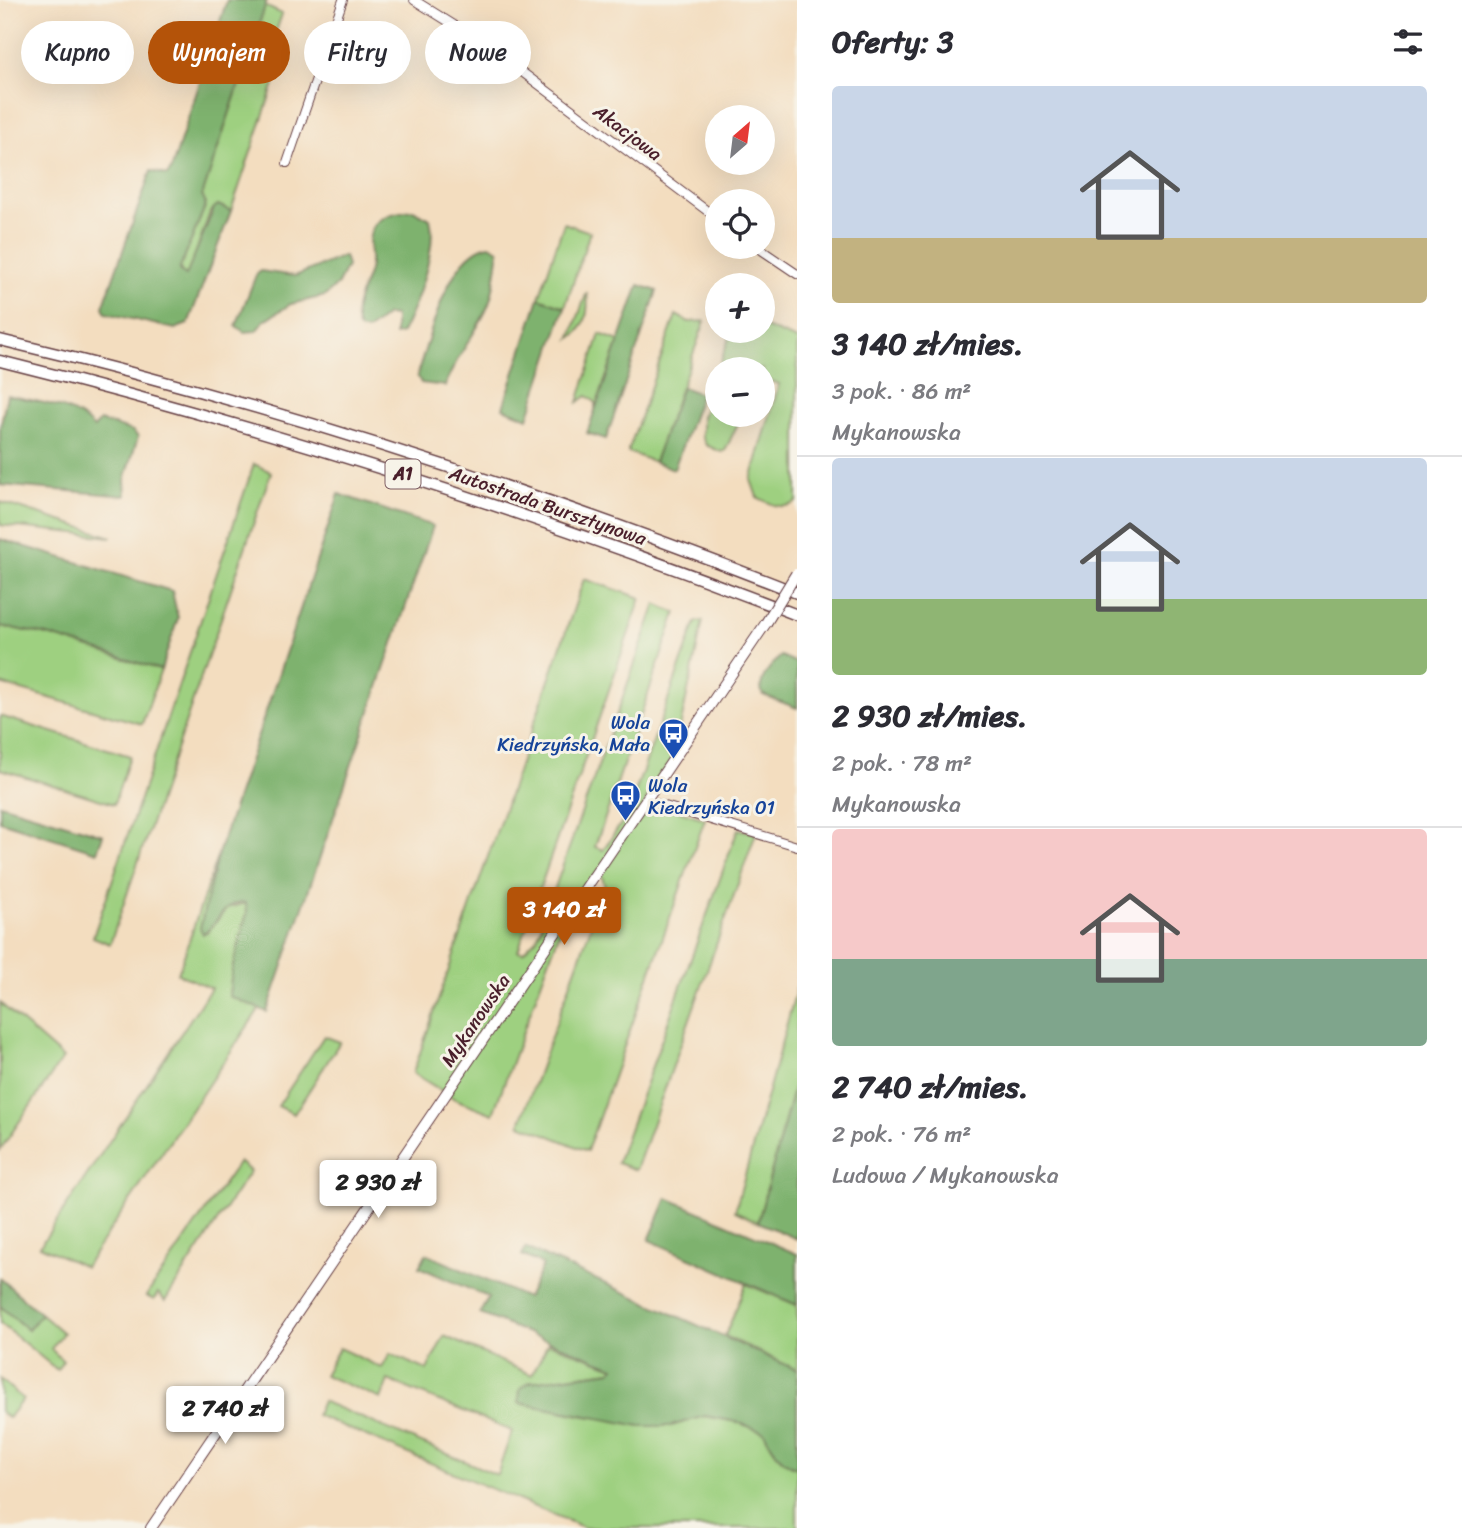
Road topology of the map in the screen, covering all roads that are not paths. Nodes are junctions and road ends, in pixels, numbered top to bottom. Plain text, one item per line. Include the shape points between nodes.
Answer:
1 (343, 0) edge
2 (414, 0) edge
3 (287, 163) dead end
4 (705, 209) edge
5 (775, 259) edge
6 (797, 274) edge
7 (0, 340) edge
8 (0, 361) edge
9 (797, 573) edge
10 (797, 593) edge
11 (797, 615) edge
12 (645, 800) junction
13 (797, 846) edge
14 (151, 1528) edge

1 - 3 street
2 - 4 street, Akacjowa via 486,45
5 - 6 street
7 - 10 highway, Autostrada Bursztynowa / A1 via 397,451 606,521
8 - 11 highway, Autostrada Bursztynowa / A1 via 235,423 404,474
9 - 12 main road, Mykanowska, bridge
12 - 13 street
12 - 14 main road, Mykanowska

